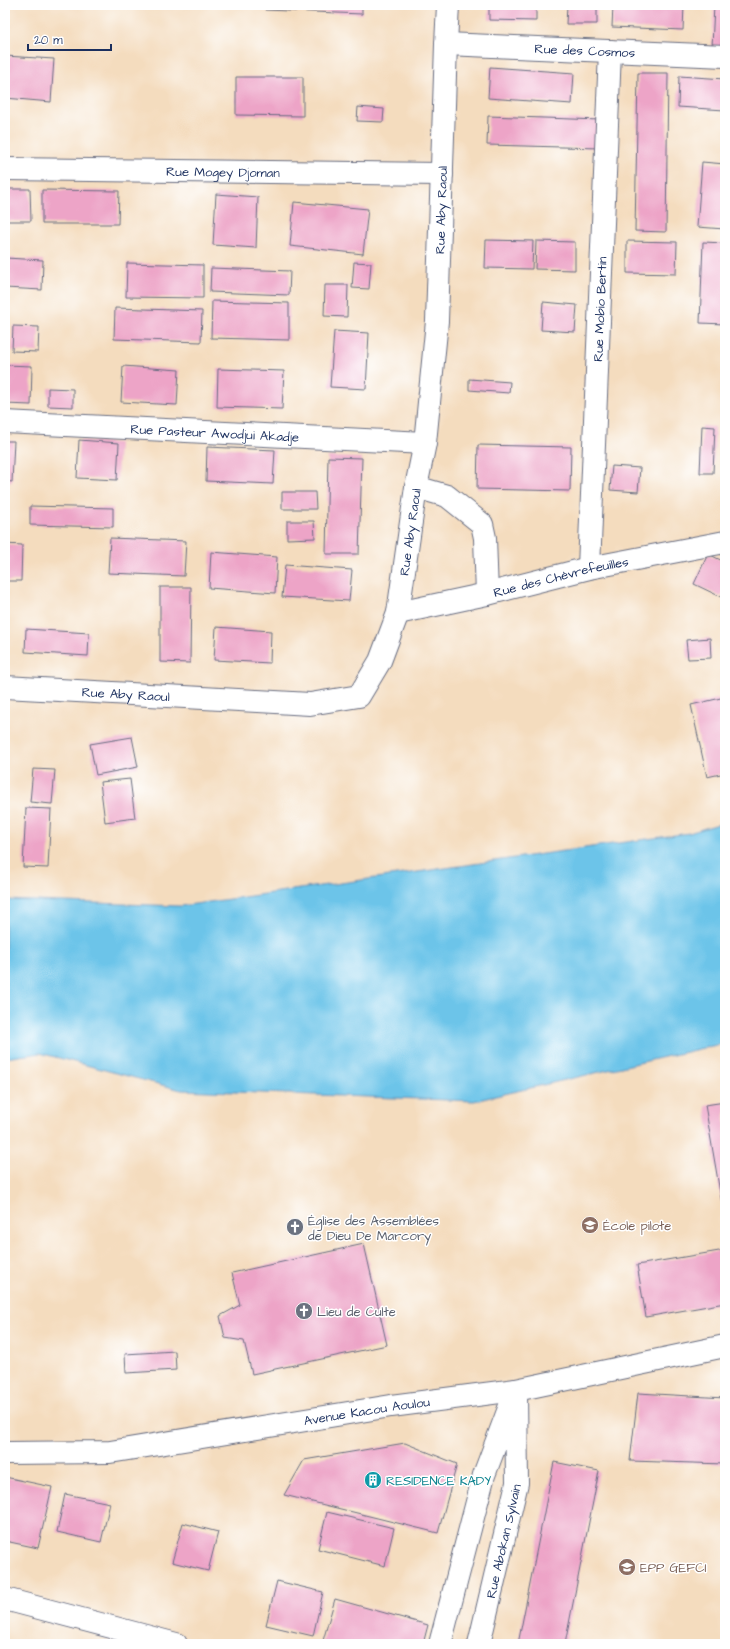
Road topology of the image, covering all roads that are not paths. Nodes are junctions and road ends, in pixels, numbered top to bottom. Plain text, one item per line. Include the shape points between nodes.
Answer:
1 (448, 5) edge
2 (446, 44) junction
3 (610, 51) junction
4 (725, 56) edge
5 (5, 168) edge
6 (442, 174) junction
7 (5, 422) edge
8 (425, 443) junction
9 (416, 487) junction
10 (725, 542) edge
11 (589, 568) junction
12 (487, 594) junction
13 (398, 613) junction
14 (5, 687) edge
15 (725, 1346) edge
16 (516, 1390) junction
17 (5, 1453) edge
18 (5, 1599) edge
19 (176, 1644) edge
20 (440, 1644) edge
21 (479, 1644) edge

1 - 2 street, Rue Aby Raoul
2 - 3 street, Rue des Cosmos
2 - 6 street, Rue Aby Raoul
3 - 4 street, Rue des Cosmos
3 - 11 street, Rue Mobio Bertin
5 - 6 street, Rue Mogey Djoman
6 - 8 street, Rue Aby Raoul via 437,321
7 - 8 street, Rue Pasteur Awodjui Akadje
8 - 9 street, Rue Aby Raoul
9 - 12 street via 447,496 482,524
9 - 13 street, Rue Aby Raoul
10 - 11 street, Rue des Chèvrefeuilles
11 - 12 street, Rue des Chèvrefeuilles
12 - 13 street, Rue des Chèvrefeuilles
13 - 14 street, Rue Aby Raoul via 380,661 359,696 310,704
15 - 16 street, Avenue Kacou Aoulou
16 - 17 street, Avenue Kacou Aoulou via 391,1406 110,1452
16 - 20 street via 484,1475
16 - 21 street, Rue Abokan Sylvain via 517,1483
18 - 19 street

